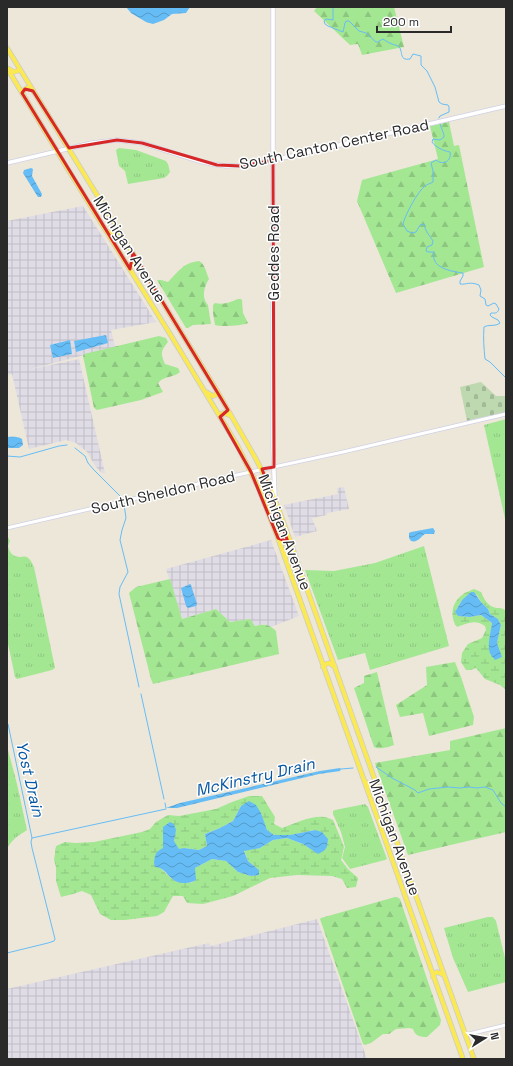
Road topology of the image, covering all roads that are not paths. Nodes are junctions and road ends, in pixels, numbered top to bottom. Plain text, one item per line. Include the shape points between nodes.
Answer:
1 (273, 7) edge
2 (7, 48) edge
3 (7, 68) edge
4 (20, 69) junction
5 (33, 91) junction
6 (22, 93) junction
7 (506, 106) edge
8 (69, 148) junction
9 (57, 151) junction
10 (273, 160) junction
11 (7, 163) edge
12 (118, 229) junction
13 (107, 232) junction
14 (141, 266) junction
15 (130, 269) junction
16 (217, 391) junction
17 (205, 392) junction
18 (506, 414) edge
19 (232, 416) junction
20 (220, 417) junction
21 (274, 467) junction
22 (262, 469) junction
23 (251, 472) junction
24 (275, 499) junction
25 (7, 528) edge
26 (278, 538) junction
27 (290, 540) junction
28 (295, 555) junction
29 (285, 558) junction
30 (323, 667) junction
31 (335, 667) junction
32 (363, 779) junction
33 (376, 784) junction
34 (444, 975) junction
35 (433, 977) junction
36 (506, 1025) edge
37 (466, 1034) junction
38 (463, 1059) edge
39 (474, 1059) edge

1 - 10 main road, Geddes Road
2 - 4 main road, Michigan Avenue
3 - 4 main road via 13,72
3 - 6 main road, Michigan Avenue
4 - 5 main road, Michigan Avenue
5 - 6 main road via 26,88
5 - 8 main road, Michigan Avenue
6 - 9 main road, Michigan Avenue
7 - 10 main road, South Canton Center Road
8 - 9 main road, South Canton Center Road
8 - 10 main road, South Canton Center Road via 117,140 148,144 218,165 242,166
8 - 12 main road, Michigan Avenue
9 - 11 main road, South Canton Center Road
9 - 13 main road, Michigan Avenue
10 - 21 main road, Geddes Road
12 - 13 main road via 114,233
12 - 14 main road, Michigan Avenue
13 - 15 main road, Michigan Avenue
14 - 15 main road via 133,264
14 - 16 main road, Michigan Avenue
15 - 17 main road, Michigan Avenue
16 - 17 main road via 213,396
16 - 19 main road, Michigan Avenue
17 - 20 main road, Michigan Avenue
18 - 21 street, South Sheldon Road
19 - 20 main road via 223,413
19 - 22 main road, Michigan Avenue
20 - 23 main road, Michigan Avenue
21 - 22 street, South Sheldon Road
21 - 24 main road, Geddes Road
22 - 23 street, South Sheldon Road
22 - 24 main road, Michigan Avenue
23 - 25 street, South Sheldon Road
23 - 26 main road, Michigan Avenue
24 - 27 main road, Michigan Avenue
26 - 27 main road via 285,542
26 - 29 main road, Michigan Avenue
27 - 28 main road, Michigan Avenue
28 - 29 main road via 288,553
28 - 31 main road, Michigan Avenue
29 - 30 main road, Michigan Avenue
30 - 31 main road via 329,664
30 - 32 main road, Michigan Avenue
31 - 33 main road, Michigan Avenue
32 - 33 main road via 369,786
32 - 35 main road, Michigan Avenue
33 - 34 main road, Michigan Avenue
34 - 35 main road via 437,972
34 - 37 main road, Michigan Avenue
35 - 38 main road, Michigan Avenue
36 - 37 street
37 - 39 main road, Michigan Avenue

